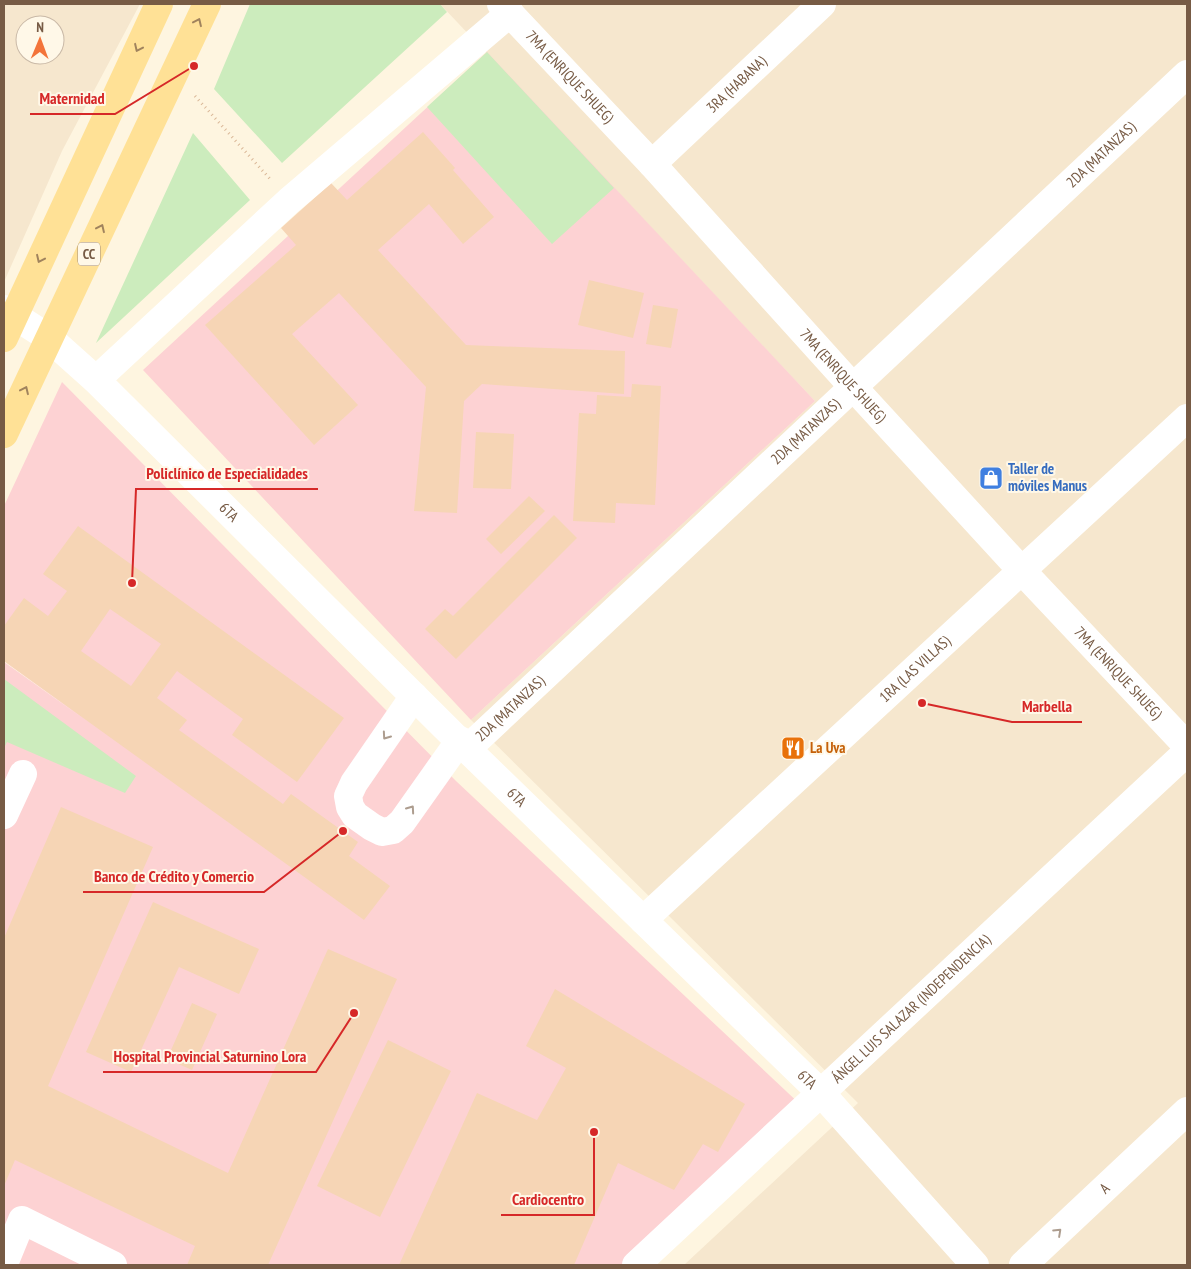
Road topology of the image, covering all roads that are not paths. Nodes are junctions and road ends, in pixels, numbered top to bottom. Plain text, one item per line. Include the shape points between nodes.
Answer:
1 (158, 4) edge
2 (207, 4) edge
3 (822, 4) edge
4 (506, 8) edge
5 (1187, 74) edge
6 (652, 164) junction
7 (7, 321) edge
8 (49, 338) junction
9 (96, 380) junction
10 (853, 387) junction
11 (1187, 418) edge
12 (4, 434) edge
13 (1022, 571) junction
14 (414, 696) junction
15 (463, 744) junction
16 (1187, 746) edge
17 (1187, 752) edge
18 (23, 774) dead end
19 (4, 815) edge
20 (644, 920) junction
21 (821, 1093) junction
22 (1187, 1111) edge
23 (4, 1264) edge
24 (113, 1265) edge
25 (636, 1265) edge
26 (975, 1265) edge
27 (1023, 1265) edge

1 -> 7 main road
8 -> 2 main road, CC
3 - 6 street, 3RA (HABANA)
4 - 6 street, 7MA (ENRIQUE SHUEG)
4 - 9 street
5 - 10 street, 2DA (MATANZAS)
6 - 10 street, 7MA (ENRIQUE SHUEG)
7 - 8 street, 6TA
8 - 9 street, 6TA
12 -> 8 main road, CC
9 - 14 street, 6TA
10 - 13 street, 7MA (ENRIQUE SHUEG)
10 - 15 street, 2DA (MATANZAS)
11 - 13 street, 1RA (LAS VILLAS)
13 - 16 street, 7MA (ENRIQUE SHUEG)
13 - 20 street, 1RA (LAS VILLAS)
14 - 15 street, 6TA
14 -> 15 street, 2DA (MATANZAS) via 354,783 348,796 355,814 382,832 393,830
15 - 20 street, 6TA
17 - 21 street, ÁNGEL LUIS SALAZAR (INDEPENDENCIA)
18 - 19 street
20 - 21 street, 6TA
21 - 25 street, ÁNGEL LUIS SALAZAR (INDEPENDENCIA)
21 - 26 street, 6TA
27 -> 22 street, A
23 - 24 street via 22,1220

